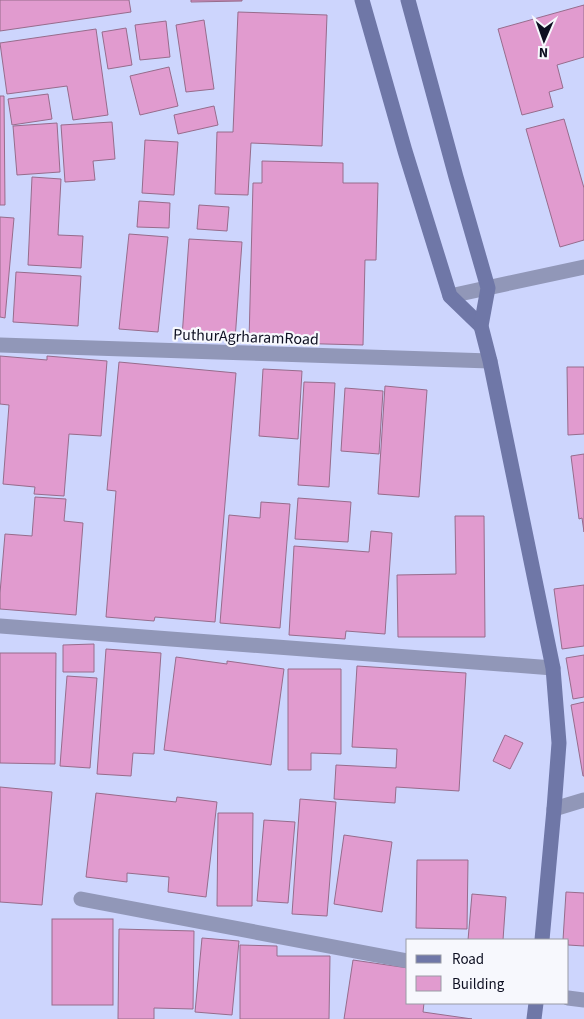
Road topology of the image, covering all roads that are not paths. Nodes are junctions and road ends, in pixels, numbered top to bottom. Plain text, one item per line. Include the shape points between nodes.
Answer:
1 (362, 0) edge
2 (408, 0) edge
3 (584, 267) edge
4 (488, 288) junction
5 (450, 296) junction
6 (481, 326) junction
7 (0, 345) edge
8 (490, 361) junction
9 (0, 626) edge
10 (553, 668) junction
11 (584, 800) edge
12 (554, 809) junction
13 (80, 898) dead end
14 (542, 939) edge
15 (406, 961) edge
16 (569, 998) edge
17 (584, 1000) edge
18 (536, 1004) edge
19 (534, 1019) edge

1 - 5 main road
2 - 4 main road
3 - 4 street
4 - 5 street
4 - 6 main road
5 - 6 main road
6 - 8 main road
7 - 8 street, PuthurAgrharamRoad
8 - 10 main road
9 - 10 street
10 - 12 main road via 558,743
11 - 12 street
12 - 14 main road
13 - 15 street
16 - 17 street
18 - 19 main road

